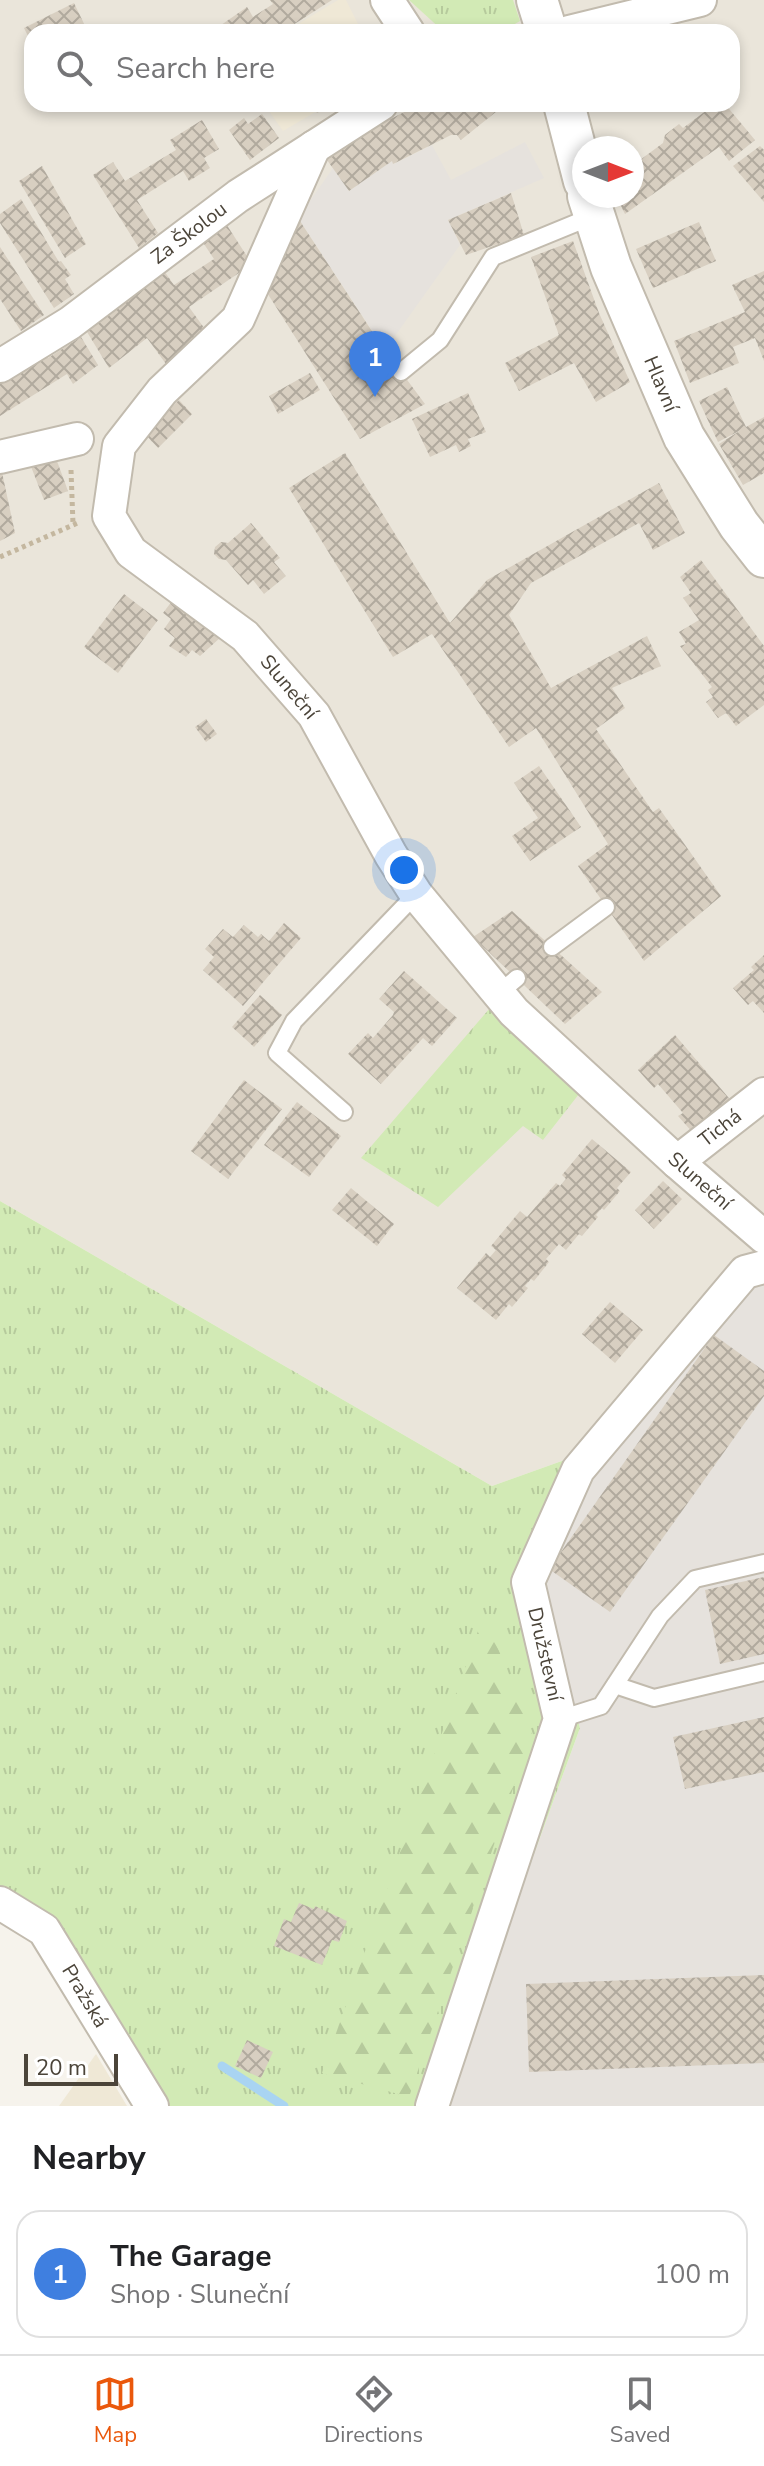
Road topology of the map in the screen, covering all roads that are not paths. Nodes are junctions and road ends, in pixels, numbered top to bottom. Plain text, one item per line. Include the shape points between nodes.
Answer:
1 (387, 0) edge
2 (537, 0) edge
3 (700, 0) edge
4 (403, 24) edge
5 (544, 24) edge
6 (602, 24) edge
7 (369, 112) edge
8 (566, 112) edge
9 (572, 136) edge
10 (314, 147) junction
11 (572, 208) edge
12 (591, 208) edge
13 (0, 366) edge
14 (401, 372) dead end
15 (73, 440) road end
16 (0, 457) edge
17 (764, 557) edge
18 (416, 894) junction
19 (606, 907) dead end
20 (552, 947) dead end
21 (764, 1094) edge
22 (344, 1112) dead end
23 (677, 1162) junction
24 (764, 1237) edge
25 (764, 1267) edge
26 (764, 1563) edge
27 (764, 1672) edge
28 (615, 1685) junction
29 (560, 1719) junction
30 (0, 1903) edge
31 (152, 2106) edge
32 (432, 2106) edge

1 - 4 street
2 - 5 street
3 - 6 street
7 - 10 street, Za Školou
8 - 9 street, Hlavní
10 - 13 street, Za Školou via 238,196 70,323
10 - 18 street, Sluneční via 238,319 162,391 119,446 109,516 131,552 245,636 314,715
11 - 14 lane via 493,257 440,340
12 - 17 street, Hlavní via 684,437
15 - 16 street
18 - 22 lane via 294,1021 277,1053
18 - 23 street, Sluneční via 508,986 514,1012
19 - 20 lane
21 - 23 street, Tichá
23 - 24 street, Sluneční
25 - 29 street, Družstevní via 745,1272 578,1470 528,1582
26 - 28 lane via 695,1579 660,1616
27 - 28 lane via 654,1698
28 - 29 lane via 601,1706
29 - 32 street, Družstevní
30 - 31 street, Pražská via 44,1930

